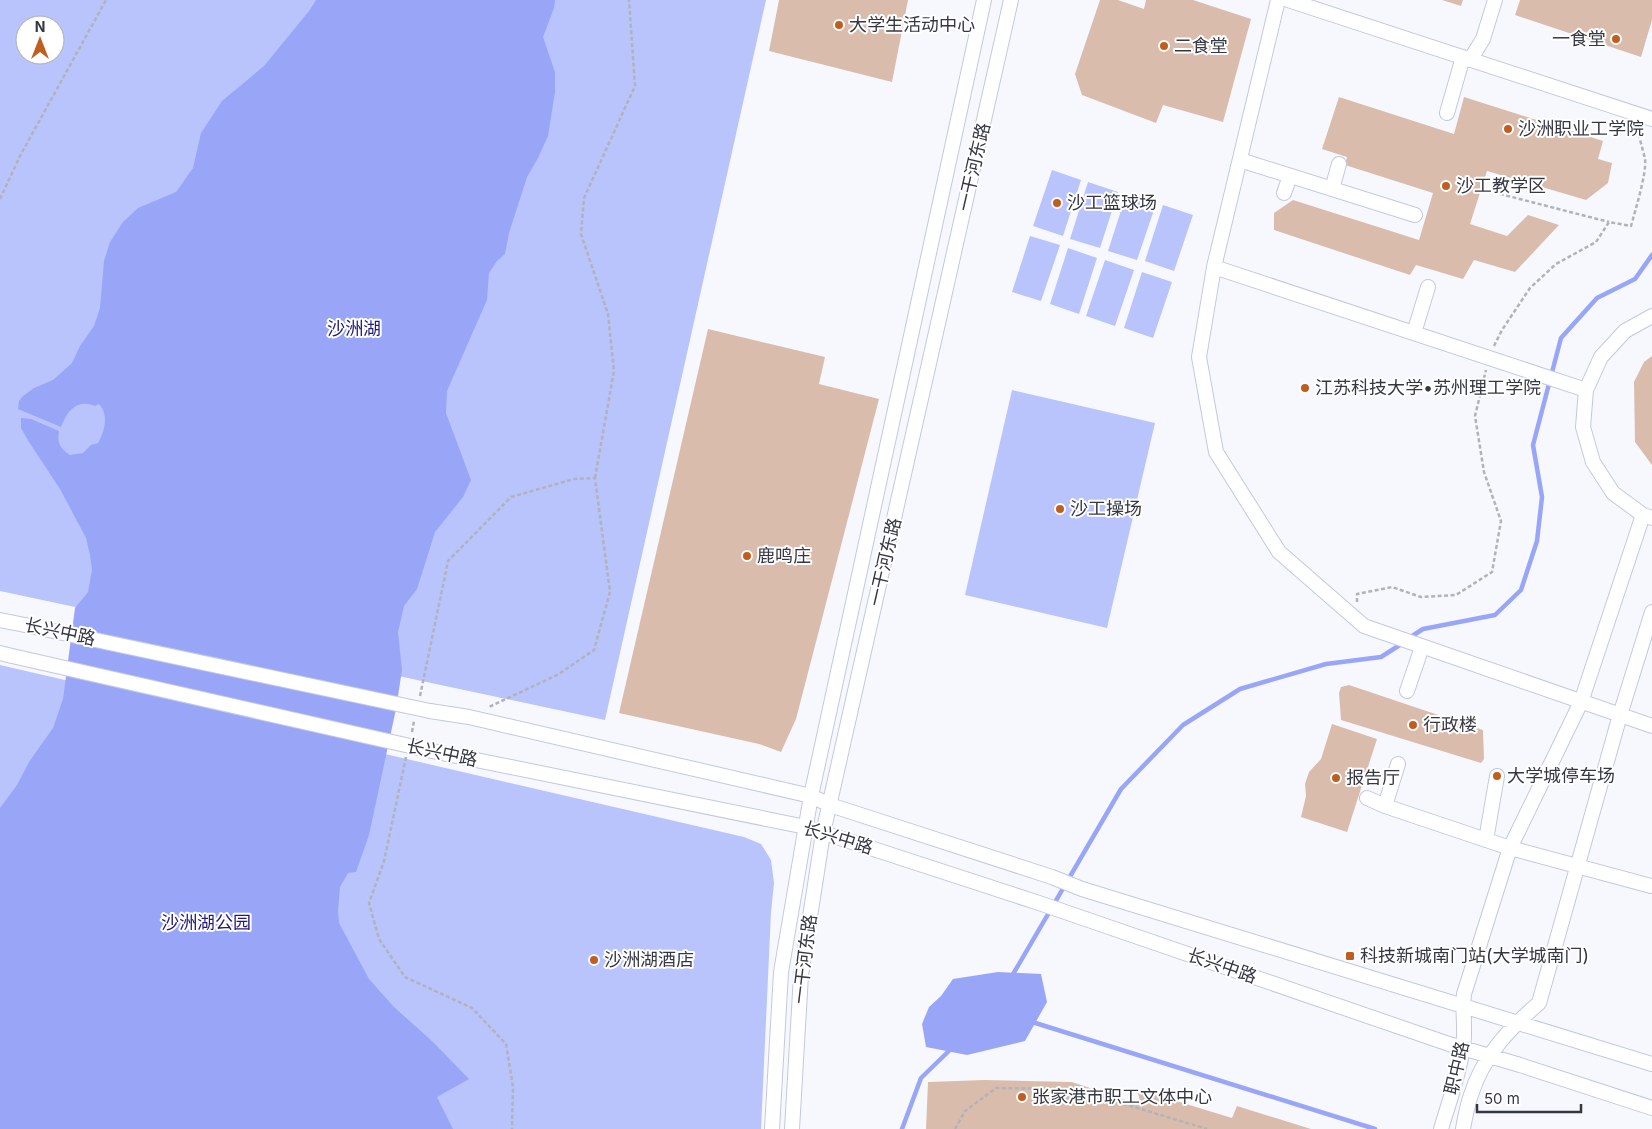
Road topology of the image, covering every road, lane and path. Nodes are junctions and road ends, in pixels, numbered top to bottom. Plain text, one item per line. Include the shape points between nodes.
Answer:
1 (106, 0) edge
2 (629, 0) edge
3 (984, 0) edge
4 (1012, 0) edge
5 (1278, 0) edge
6 (1288, 0) edge
7 (1495, 0) edge
8 (1466, 58) junction
9 (1447, 113) dead end
10 (1636, 114) junction
11 (1652, 119) edge
12 (1240, 160) junction
13 (1339, 164) dead end
14 (1290, 176) junction
15 (1332, 189) junction
16 (1481, 189) dead end
17 (1284, 193) dead end
18 (0, 199) edge
19 (1415, 215) dead end
20 (1608, 222) junction
21 (1214, 267) junction
22 (1428, 287) dead end
23 (1652, 316) edge
24 (1414, 333) junction
25 (1488, 358) junction
26 (1586, 390) junction
27 (595, 478) junction
28 (1647, 517) edge
29 (1652, 612) edge
30 (0, 620) edge
31 (1356, 620) junction
32 (1419, 646) junction
33 (6, 655) edge
34 (1407, 692) dead end
35 (419, 696) dead end
36 (1581, 702) junction
37 (1620, 715) junction
38 (415, 716) dead end
39 (469, 717) junction
40 (1652, 726) edge
41 (411, 735) dead end
42 (407, 755) dead end
43 (1398, 764) dead end
44 (1497, 776) dead end
45 (811, 796) junction
46 (1367, 798) dead end
47 (830, 805) junction
48 (1385, 806) junction
49 (806, 827) junction
50 (823, 833) junction
51 (1486, 840) junction
52 (1510, 848) junction
53 (1577, 866) junction
54 (1651, 886) dead end
55 (1462, 1006) junction
56 (1516, 1023) junction
57 (1463, 1048) junction
58 (1489, 1056) junction
59 (1652, 1064) edge
60 (1652, 1108) edge
61 (512, 1129) edge
62 (772, 1129) edge
63 (792, 1129) edge
64 (955, 1129) edge
65 (1207, 1129) edge
66 (1441, 1129) edge
67 (1463, 1129) edge

1 - 18 path via 20,156
2 - 27 path via 635,86 584,198 581,234 608,314 614,371
3 - 45 street, 一干河东路
4 - 47 street, 一干河东路
5 - 12 street
6 - 8 street
7 - 8 street via 1484,39
8 - 9 street
8 - 10 street
10 - 11 street
10 - 20 path via 1645,161 1640,194 1631,226
12 - 14 street
12 - 21 street
13 - 15 street
14 - 15 street
14 - 17 street
15 - 19 street
16 - 20 path
20 - 25 path via 1596,242 1556,264 1530,288
21 - 24 street
21 - 31 street via 1199,357 1216,452 1279,552
22 - 24 street
23 - 26 street via 1625,331 1601,357
24 - 25 street
25 - 26 street
25 - 31 path via 1475,416 1484,472 1501,521 1492,572 1456,595 1421,597 1392,587 1357,594
26 - 28 street via 1583,427 1593,462 1613,493
27 - 35 path via 574,479 511,497 448,560
27 - 39 path via 610,592 594,650 559,674
28 - 36 street, 职中路
29 - 37 street, 职中路
30 - 39 street, 长兴中路, bridge
31 - 32 street
32 - 34 street
32 - 36 street
33 - 49 street, 长兴中路, bridge via 432,751
36 - 37 street
36 - 52 street, 职中路
37 - 40 street
37 - 53 street, 职中路
38 - 41 path
39 - 45 street, 长兴中路
42 - 61 path via 384,862 369,903 379,939 405,978 472,1008 506,1044 514,1086
43 - 48 street
44 - 51 street
45 - 47 street, 长兴中路
45 - 49 street, 一干河东路
46 - 48 street
47 - 50 street, 一干河东路
47 - 55 street, 长兴中路 via 1052,877 1082,890
48 - 51 street
49 - 50 street, 长兴中路
49 - 62 street, 一干河东路 via 781,972
50 - 57 street, 长兴中路 via 1040,903
50 - 63 street, 一干河东路 via 801,975
51 - 52 street
52 - 53 street
52 - 55 street, 职中路
53 - 54 street
53 - 56 street, 职中路 via 1539,1003
55 - 56 street, 长兴中路
55 - 57 street, 职中路
56 - 58 street, 职中路
56 - 59 street, 长兴中路
57 - 58 street, 长兴中路
57 - 66 street, 职中路
58 - 60 street, 长兴中路
58 - 67 street, 职中路 via 1471,1094
64 - 65 path via 965,1111 996,1088 1074,1089

